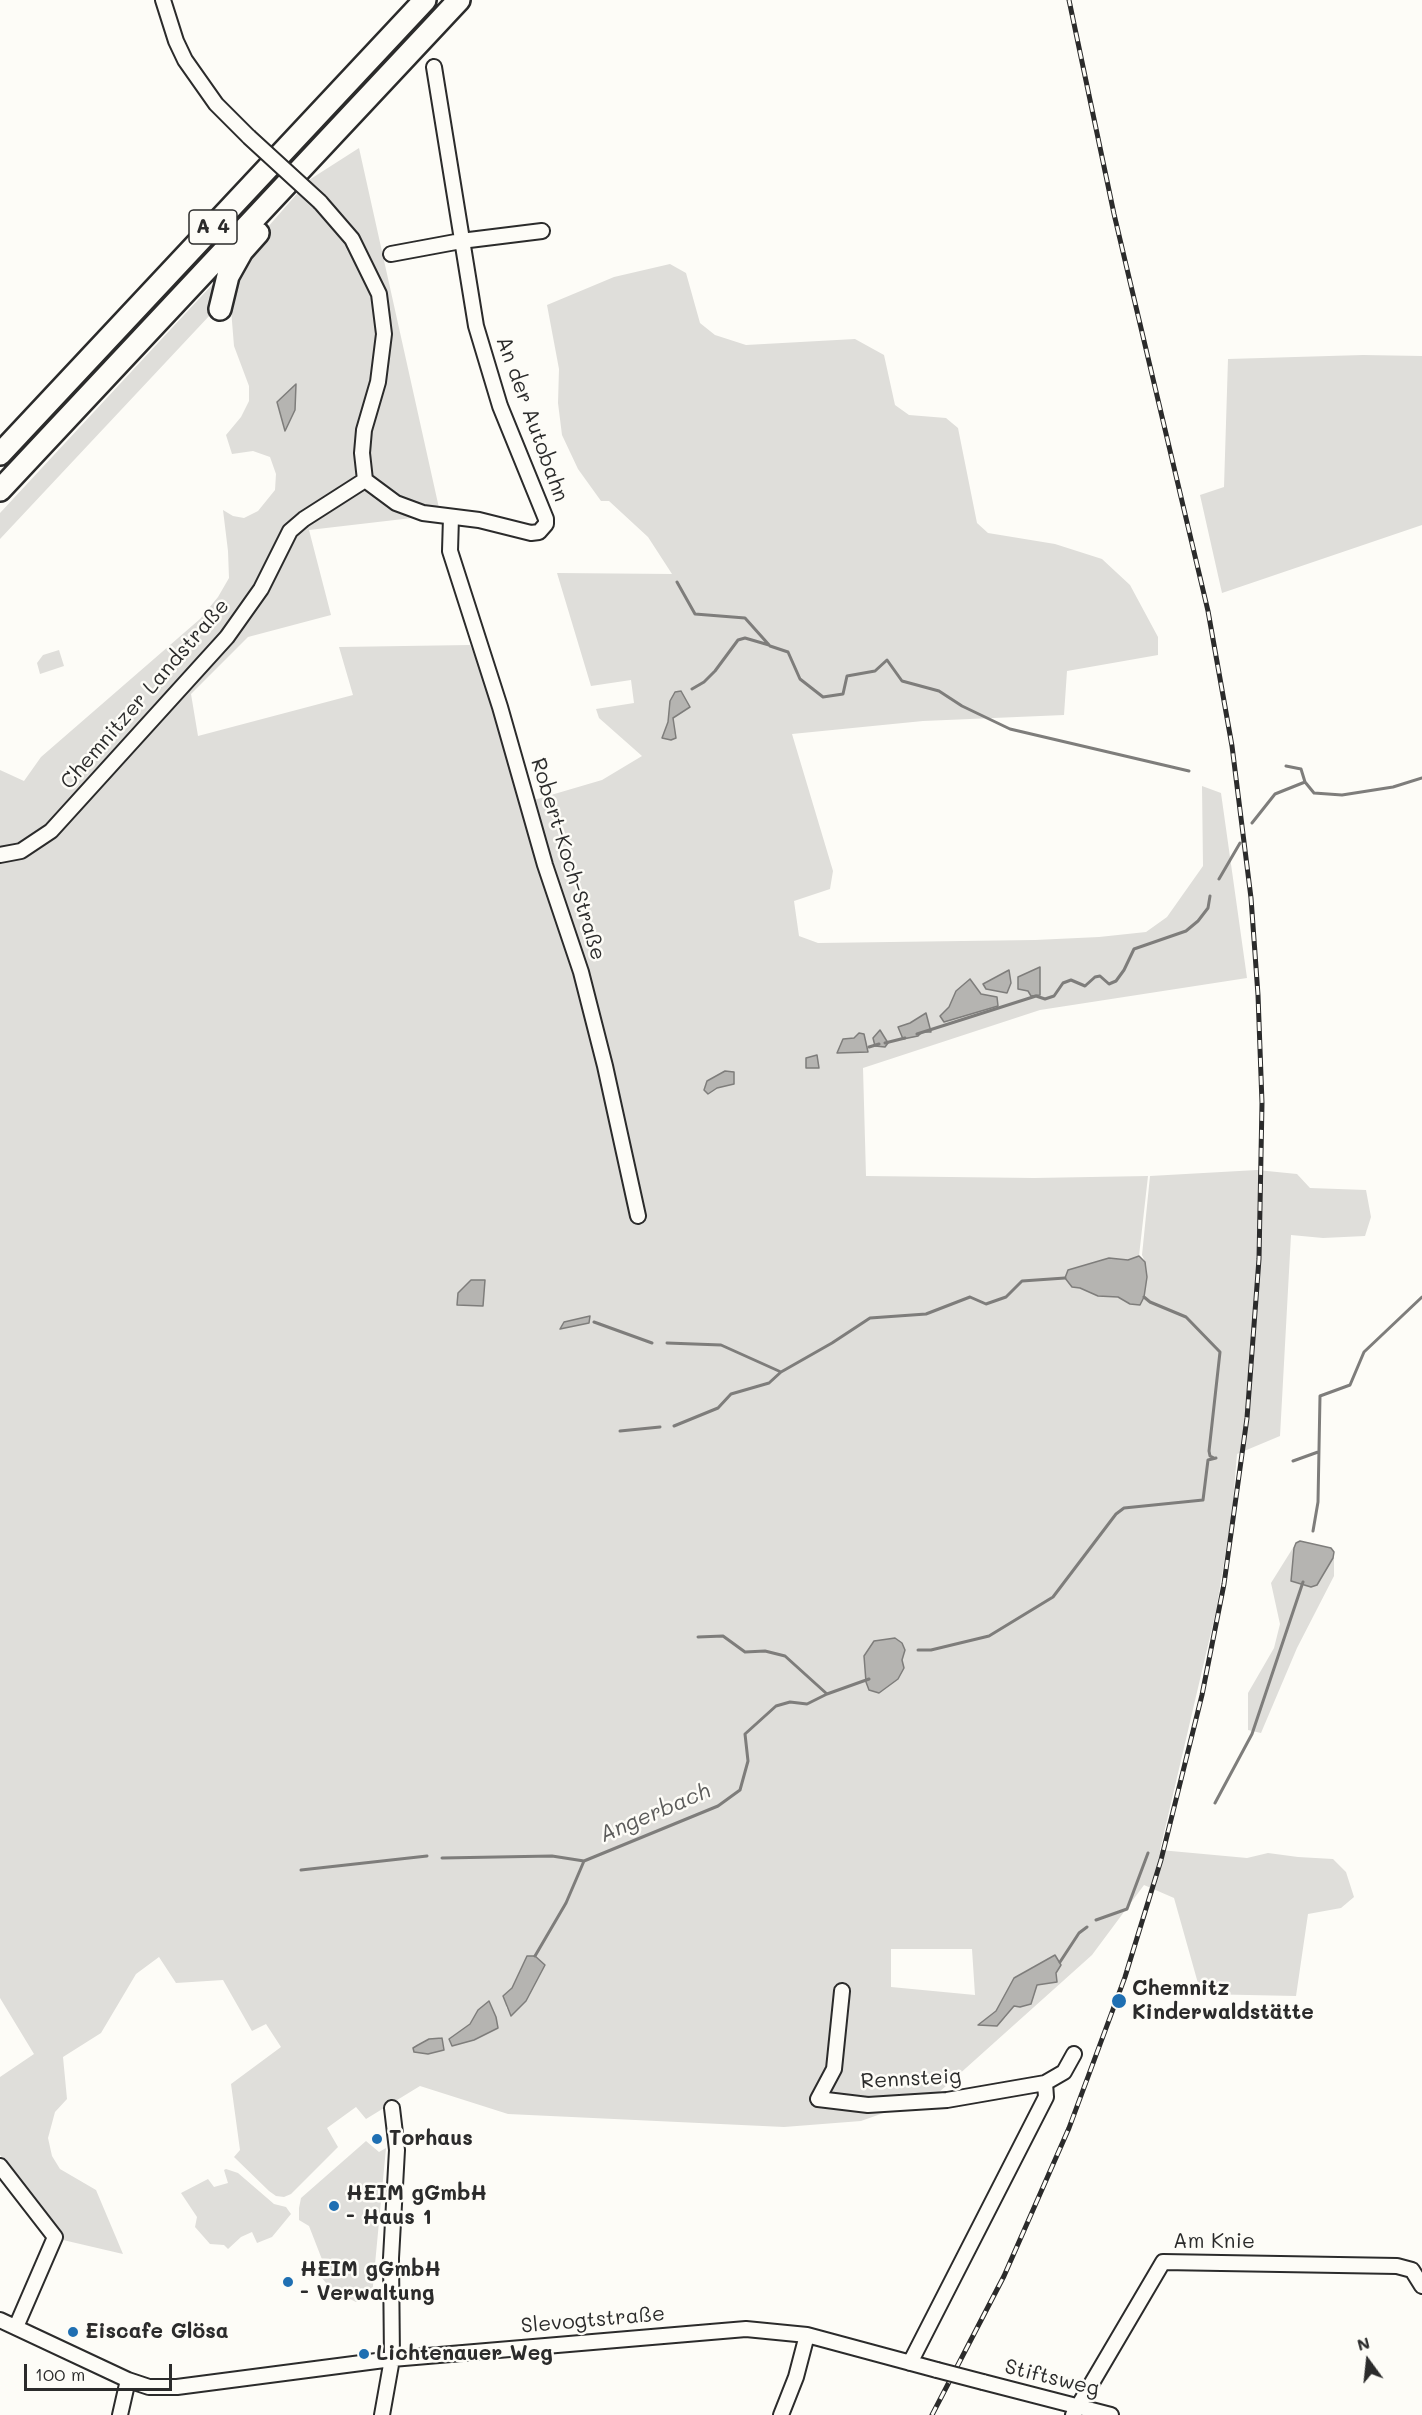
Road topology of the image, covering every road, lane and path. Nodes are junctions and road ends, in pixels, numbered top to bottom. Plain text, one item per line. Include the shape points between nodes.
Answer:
1 (163, 0) edge
2 (425, 0) edge
3 (459, 0) edge
4 (434, 67) dead end
5 (301, 169) junction
6 (542, 231) dead end
7 (461, 242) junction
8 (391, 254) dead end
9 (220, 309) dead end
10 (0, 454) edge
11 (365, 480) junction
12 (0, 490) edge
13 (451, 517) junction
14 (0, 855) edge
15 (638, 1216) dead end
16 (842, 1991) dead end
17 (1074, 2054) dead end
18 (1045, 2084) junction
19 (392, 2108) dead end
20 (0, 2166) edge
21 (1422, 2286) edge
22 (0, 2320) edge
23 (16, 2327) junction
24 (807, 2335) junction
25 (392, 2359) junction
26 (910, 2363) junction
27 (128, 2380) junction
28 (983, 2382) joint
29 (1075, 2411) edge
30 (120, 2415) edge
31 (382, 2415) edge
32 (781, 2415) edge
33 (1111, 2415) edge

1 - 11 street, bridge via 185,60 216,104 320,202 352,239 379,294 384,334 378,382 364,430
2 - 10 highway, A 4
3 - 5 highway, A 4
4 - 7 street, An der Autobahn
5 - 9 highway via 291,196 242,251 228,276
5 - 12 highway, A 4
6 - 7 street
7 - 8 street
7 - 13 street, An der Autobahn via 476,326 500,406 546,524 539,532 531,533
11 - 13 street, An der Autobahn via 409,510
11 - 14 street, Chemnitzer Landstraße via 290,531 261,589 227,637 51,831 21,851
13 - 15 street, Robert-Koch-Straße via 450,551 581,972
16 - 18 street, Rennsteig via 834,2069 819,2099 868,2105 947,2100
17 - 18 street via 1064,2072
18 - 26 street via 1046,2097
19 - 25 street via 397,2150 391,2258
20 - 23 street via 55,2237
21 - 29 street, Am Knie via 1412,2270 1397,2266 1163,2262
22 - 23 street, Slevogtstraße
23 - 27 street, Slevogtstraße
24 - 25 street, Slevogtstraße via 716,2331
24 - 26 street, Slevogtstraße
24 - 32 street
25 - 27 street, Slevogtstraße via 177,2387 149,2387
25 - 31 street
26 - 28 street, Slevogtstraße, bridge
27 - 30 street
28 - 29 street, Stiftsweg
29 - 33 street, Stiftsweg

